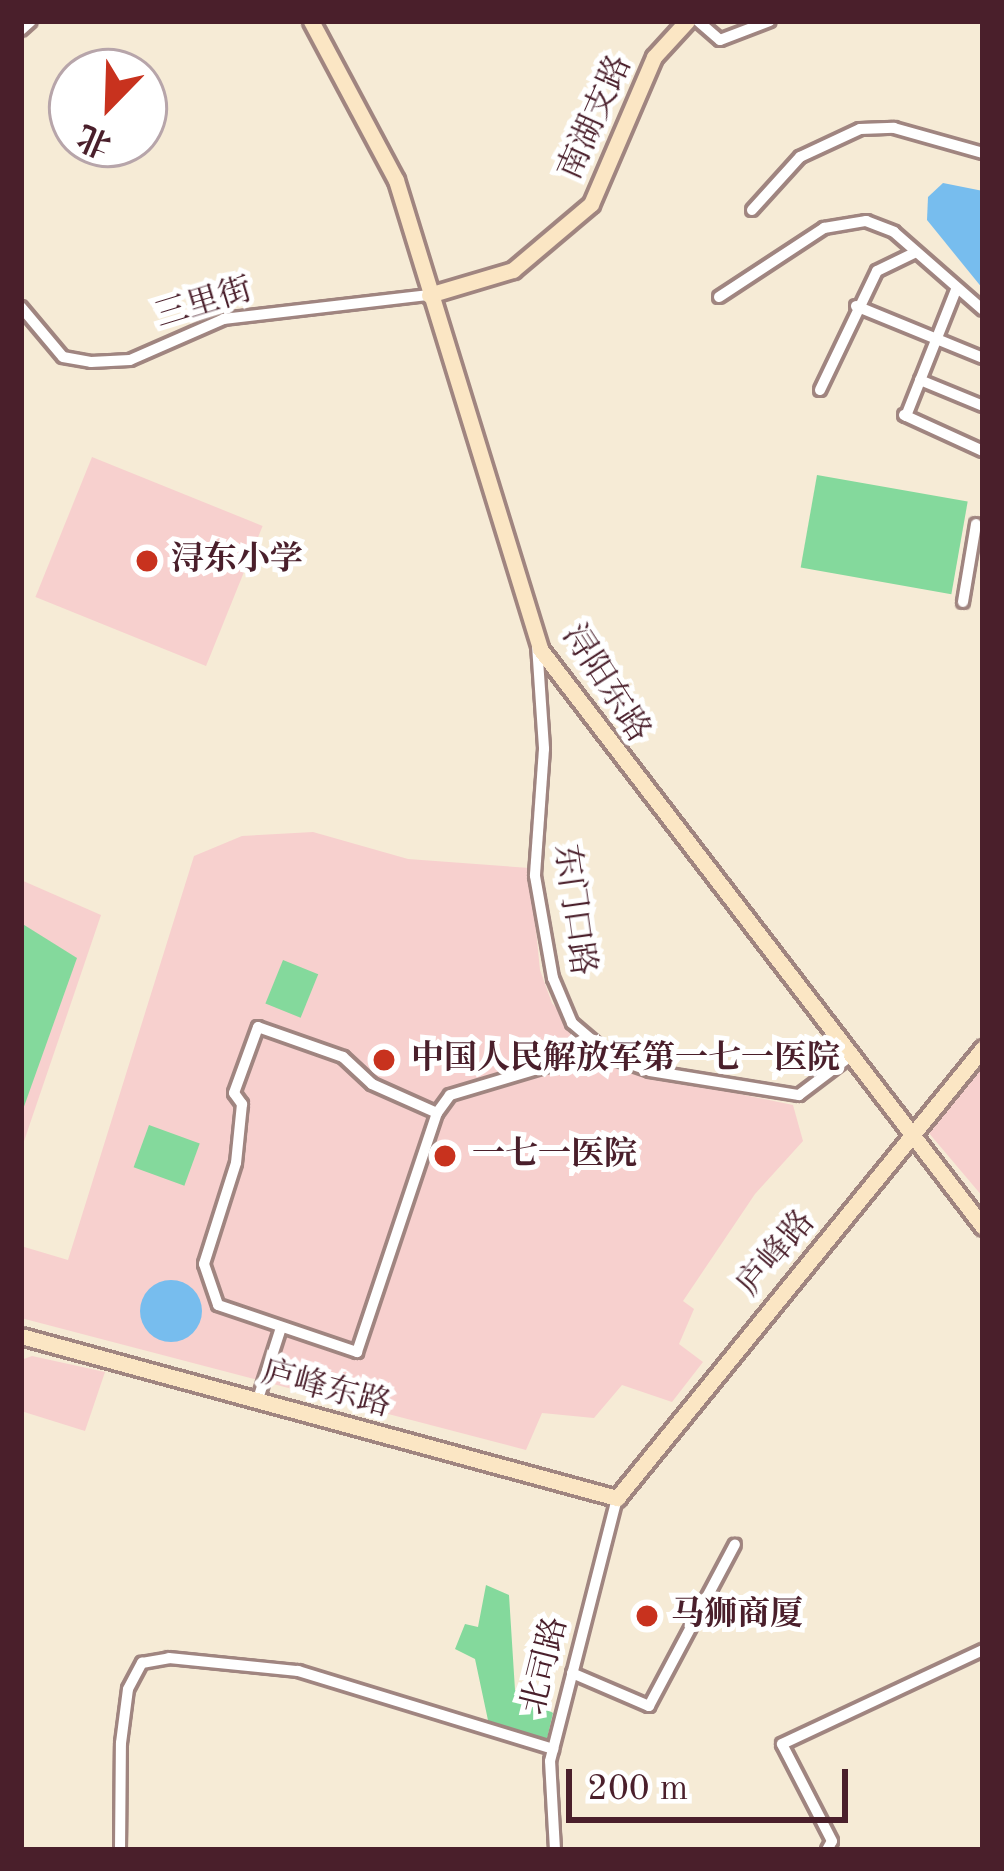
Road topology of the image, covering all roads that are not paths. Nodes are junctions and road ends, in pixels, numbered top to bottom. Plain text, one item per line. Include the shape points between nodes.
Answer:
1 (31, 21) edge
2 (311, 21) edge
3 (687, 21) edge
4 (698, 21) edge
5 (770, 21) edge
6 (21, 30) edge
7 (983, 153) edge
8 (752, 210) dead end
9 (916, 252) junction
10 (956, 290) junction
11 (429, 295) junction
12 (719, 297) dead end
13 (856, 305) junction
14 (21, 307) edge
15 (983, 310) edge
16 (936, 339) junction
17 (983, 358) edge
18 (920, 380) junction
19 (820, 390) dead end
20 (983, 406) edge
21 (983, 451) edge
22 (976, 524) dead end
23 (963, 602) dead end
24 (538, 642) junction
25 (983, 1048) edge
26 (601, 1050) junction
27 (849, 1057) junction
28 (437, 1113) junction
29 (913, 1140) junction
30 (983, 1227) edge
31 (280, 1330) junction
32 (21, 1336) edge
33 (256, 1402) junction
34 (617, 1498) junction
35 (735, 1544) dead end
36 (983, 1650) edge
37 (572, 1673) junction
38 (553, 1749) junction
39 (120, 1850) edge
40 (555, 1850) edge
41 (827, 1850) edge

1 - 6 street
2 - 11 main road, 浔阳东路 via 396,180
3 - 11 main road, 南湖支路 via 655,57 591,203 514,269
4 - 5 street via 720,40
7 - 8 street via 894,128 860,129 800,158
9 - 10 street
9 - 12 street via 879,225 835,223
9 - 13 street via 884,263
10 - 15 street
10 - 16 street
11 - 14 street, 三里街 via 224,319 130,360 92,362 63,357
11 - 24 main road, 浔阳东路
13 - 16 street
13 - 19 street
16 - 17 street
16 - 18 street
18 - 20 street
18 - 21 street via 904,415
22 - 23 street
24 - 26 street, 东门口路 via 534,680 544,749 535,877 561,1002
24 - 27 main road, 浔阳东路 via 602,739
25 - 29 main road, 庐峰路
26 - 27 street, 东门口路 via 650,1071 800,1094
26 - 28 street via 466,1087
27 - 29 main road, 浔阳东路
28 - 31 street via 366,1342 345,1352
28 - 31 street via 372,1084 343,1057 258,1027 234,1094 242,1104 236,1163 204,1264 218,1305
29 - 30 main road, 浔阳东路
29 - 34 main road, 庐峰路
31 - 33 street
32 - 33 main road, 庐峰东路
33 - 34 main road, 庐峰东路
34 - 37 street, 北司路
35 - 37 street via 650,1706
36 - 41 street via 782,1744 832,1841
37 - 38 street, 北司路
38 - 39 street via 298,1670 169,1658 142,1663 128,1689 121,1743
38 - 40 street, 北司路

